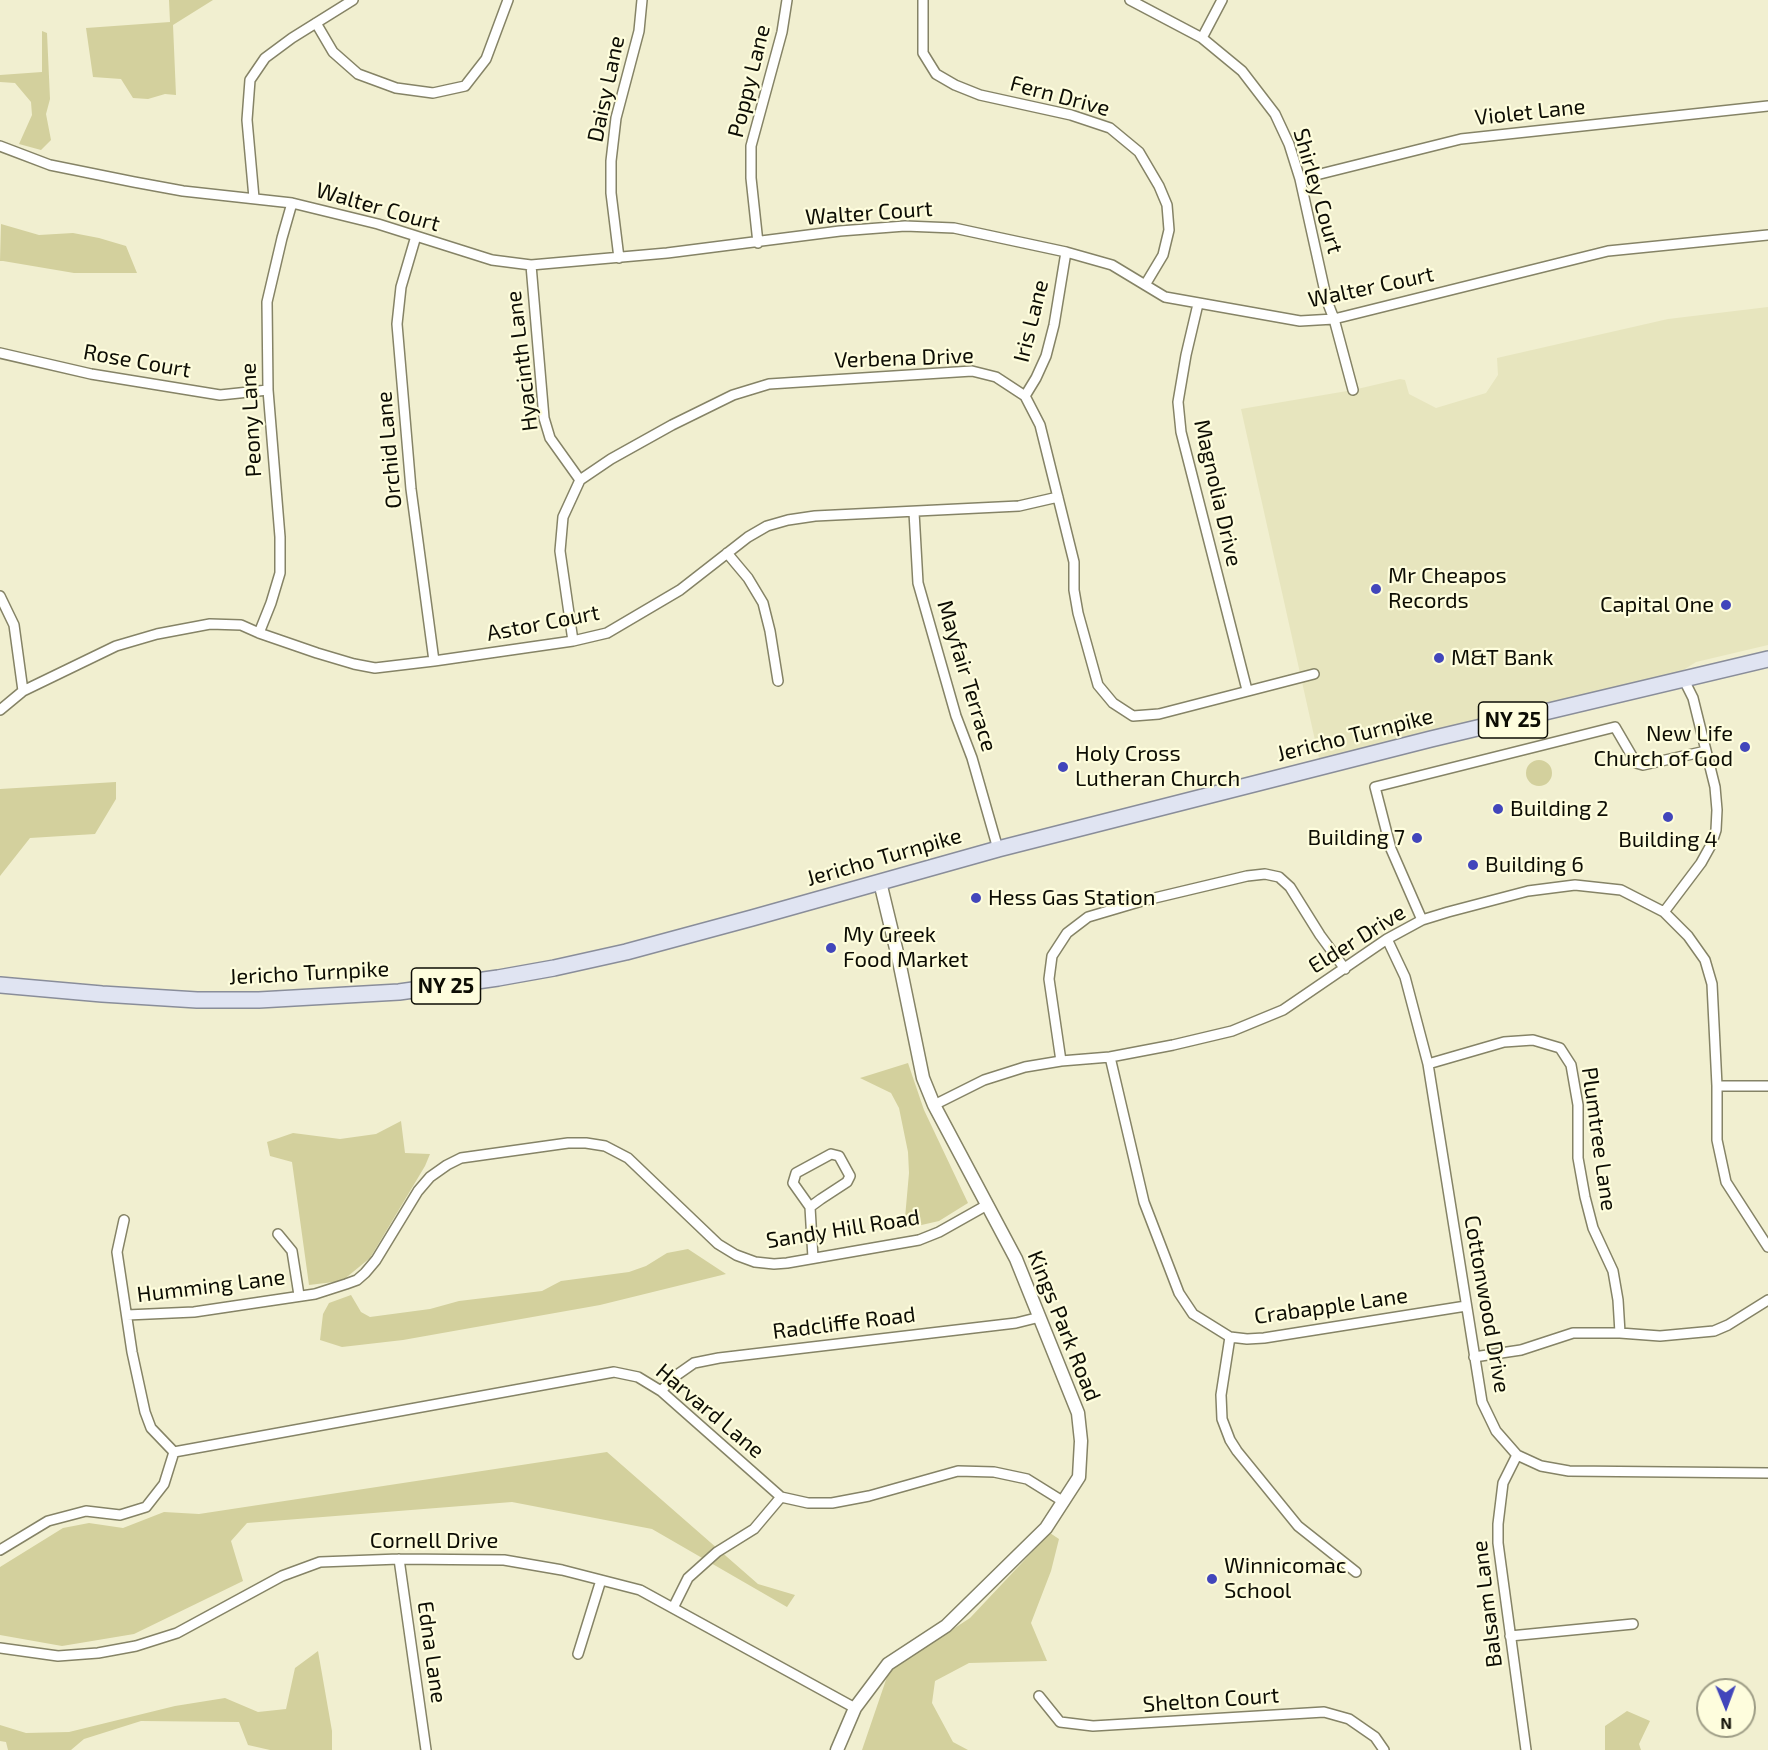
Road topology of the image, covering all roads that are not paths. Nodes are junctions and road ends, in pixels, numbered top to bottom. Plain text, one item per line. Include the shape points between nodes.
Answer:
1 (354, 0) edge
2 (508, 0) edge
3 (642, 0) edge
4 (787, 0) edge
5 (922, 0) edge
6 (1130, 0) edge
7 (1222, 0) edge
8 (316, 23) junction
9 (1202, 38) junction
10 (1768, 106) edge
11 (0, 146) edge
12 (1300, 179) junction
13 (254, 198) junction
14 (292, 204) junction
15 (1768, 235) edge
16 (416, 236) junction
17 (758, 243) junction
18 (1066, 252) junction
19 (619, 258) junction
20 (531, 265) junction
21 (1145, 285) junction
22 (1198, 304) junction
23 (1334, 319) junction
24 (0, 353) edge
25 (268, 390) junction
26 (1353, 390) dead end
27 (1024, 396) junction
28 (579, 480) junction
29 (1058, 497) junction
30 (914, 512) junction
31 (727, 552) junction
32 (0, 596) edge
33 (259, 633) junction
34 (573, 641) junction
35 (1768, 659) edge
36 (434, 661) junction
37 (1314, 674) dead end
38 (1684, 680) junction
39 (778, 681) dead end
40 (1247, 690) junction
41 (23, 691) junction
42 (0, 710) edge
43 (1706, 751) junction
44 (998, 849) junction
45 (880, 882) junction
46 (1664, 912) junction
47 (1422, 920) junction
48 (1387, 939) junction
49 (1345, 969) junction
50 (0, 985) edge
51 (1110, 1057) junction
52 (1061, 1061) junction
53 (1428, 1064) junction
54 (1717, 1086) junction
55 (1768, 1086) edge
56 (934, 1105) junction
57 (987, 1206) junction
58 (810, 1207) junction
59 (124, 1220) dead end
60 (278, 1234) dead end
61 (1768, 1247) edge
62 (813, 1258) junction
63 (299, 1295) junction
64 (1768, 1300) edge
65 (1466, 1306) junction
66 (127, 1315) junction
67 (1040, 1317) junction
68 (1620, 1333) junction
69 (1230, 1336) junction
70 (1474, 1357) junction
71 (661, 1391) junction
72 (174, 1452) junction
73 (1517, 1455) junction
74 (1768, 1473) edge
75 (781, 1497) junction
76 (1064, 1502) junction
77 (0, 1550) edge
78 (399, 1559) junction
79 (1356, 1572) dead end
80 (602, 1580) junction
81 (673, 1608) junction
82 (1633, 1624) dead end
83 (1510, 1636) junction
84 (0, 1648) edge
85 (578, 1654) dead end
86 (1039, 1696) dead end
87 (855, 1708) junction
88 (426, 1750) edge
89 (837, 1750) edge
90 (1384, 1750) edge
91 (1526, 1750) edge

1 - 8 street
2 - 8 street via 486,59 465,86 433,93 396,88 358,74 333,52
3 - 19 street, Daisy Lane via 639,31 616,118 611,161
4 - 17 street, Poppy Lane via 751,146
5 - 21 street, Fern Drive via 923,53 936,74 980,96 1071,115 1110,128 1139,152 1167,206 1169,230 1162,255
6 - 9 street, Shirley Court
7 - 9 street
8 - 13 street via 265,58 250,80 247,120
9 - 12 street, Shirley Court via 1242,71 1275,114
10 - 12 street, Violet Lane via 1461,139
11 - 13 street, Walter Court via 50,165 183,191
12 - 23 street, Shirley Court
13 - 14 street, Walter Court
14 - 16 street, Walter Court
14 - 25 street, Peony Lane via 267,302
15 - 23 street, Walter Court via 1608,251
16 - 20 street, Walter Court via 492,260
16 - 36 street, Orchid Lane via 401,287 397,324 411,489
17 - 18 street, Walter Court via 905,226 954,228
17 - 19 street, Walter Court
18 - 21 street, Walter Court via 1112,266
18 - 27 street, Iris Lane via 1046,356
19 - 20 street, Walter Court
20 - 28 street, Hyacinth Lane via 544,418 550,438
21 - 22 street, Walter Court via 1165,297
22 - 23 street, Walter Court via 1300,321
22 - 40 street, Magnolia Drive via 1178,402 1181,432
23 - 26 street, Shirley Court
24 - 25 street, Rose Court via 91,374 220,396
25 - 33 street, Peony Lane via 280,573
27 - 28 street, Verbena Drive via 996,377 972,371 769,384 733,395 672,425
27 - 29 street, Verbena Drive via 1040,424
28 - 34 street via 563,518 560,551
29 - 30 street, Astor Court via 1019,506
29 - 40 street, Verbena Drive via 1074,562 1078,613 1098,685 1113,704 1133,716 1160,714
30 - 31 street, Astor Court via 788,520 767,526
30 - 44 street, Mayfair Terrace via 918,583
31 - 34 street, Astor Court via 680,590 608,633
31 - 39 street via 763,603
32 - 41 street via 14,625
33 - 36 street, Astor Court via 375,668
33 - 41 street, Astor Court via 241,625 210,624 158,634 116,646
34 - 36 street, Astor Court
35 - 38 main road, Jericho Turnpike / NY 25
37 - 40 street, Verbena Drive
38 - 43 street via 1693,698
38 - 44 main road, Jericho Turnpike / NY 25 via 1422,741
41 - 42 street, Astor Court
43 - 46 street via 1715,787 1716,830 1701,863
43 - 47 street via 1643,765 1636,763 1615,727 1375,787 1391,849
44 - 45 main road, Jericho Turnpike / NY 25
45 - 50 main road, Jericho Turnpike / NY 25 via 572,964 399,992 304,999 197,1000
45 - 56 street, Kings Park Road via 923,1078
46 - 47 street, Elder Drive via 1621,890 1575,885 1508,896
46 - 54 street, Elder Drive via 1705,960 1712,984
47 - 48 street, Elder Drive
48 - 49 street, Elder Drive
48 - 53 street, Cottonwood Drive via 1405,977
49 - 51 street, Elder Drive via 1283,1010 1232,1031
49 - 52 street via 1290,887 1279,877 1265,874 1088,917 1067,933 1052,956 1049,979
51 - 52 street, Elder Drive
51 - 69 street, Crabapple Lane via 1144,1202 1179,1293 1193,1314
52 - 56 street, Elder Drive via 984,1080
53 - 65 street, Cottonwood Drive
53 - 68 street, Plumtree Lane via 1504,1042 1533,1040 1560,1048 1571,1065 1585,1197 1593,1228 1613,1271
54 - 55 street
54 - 61 street, Elder Drive via 1717,1140 1726,1182
56 - 57 street, Kings Park Road
57 - 62 street, Sandy Hill Road via 919,1240
57 - 67 street, Kings Park Road via 1016,1258
58 - 58 street via 847,1182 850,1176 839,1156 831,1154 796,1173 793,1183
58 - 62 street
59 - 66 street via 117,1252
60 - 63 street via 292,1251
62 - 63 street, Sandy Hill Road via 774,1264 736,1255 718,1244 628,1158 605,1146 568,1143 461,1158 447,1165 418,1191 366,1274 315,1294
63 - 66 street, Humming Lane via 194,1312
64 - 68 street via 1714,1331 1660,1336
65 - 69 street, Crabapple Lane via 1264,1338
65 - 70 street, Cottonwood Drive
66 - 72 street via 145,1412 151,1428
67 - 71 street, Radcliffe Road via 719,1358 694,1363
67 - 76 street, Kings Park Road via 1078,1413 1082,1441 1079,1477
68 - 70 street via 1573,1334 1521,1350
69 - 79 street via 1221,1395 1222,1419 1230,1440 1298,1526
70 - 73 street, Cottonwood Drive via 1482,1402 1496,1431
71 - 72 street, Harvard Lane via 638,1377 614,1372
71 - 75 street, Harvard Lane
72 - 77 street via 164,1484 146,1507 120,1515 86,1510 48,1521
73 - 74 street, Cottonwood Drive via 1541,1466 1569,1471
73 - 83 street, Balsam Lane via 1503,1483 1498,1524
75 - 76 street, Harvard Lane via 832,1503 970,1471 1027,1479
75 - 81 street via 754,1528 717,1552 688,1578
76 - 87 street, Kings Park Road via 1046,1528 946,1626 888,1664
78 - 80 street, Cornell Drive via 504,1560
78 - 84 street, Cornell Drive via 320,1562 282,1576 177,1633 136,1646 58,1656
78 - 88 street, Edna Lane
80 - 81 street, Cornell Drive via 640,1590
80 - 85 street
81 - 87 street, Cornell Drive
82 - 83 street
83 - 91 street, Balsam Lane
86 - 90 street, Shelton Court via 1060,1722 1093,1726 1324,1712 1349,1719 1376,1737
87 - 89 street, Kings Park Road

